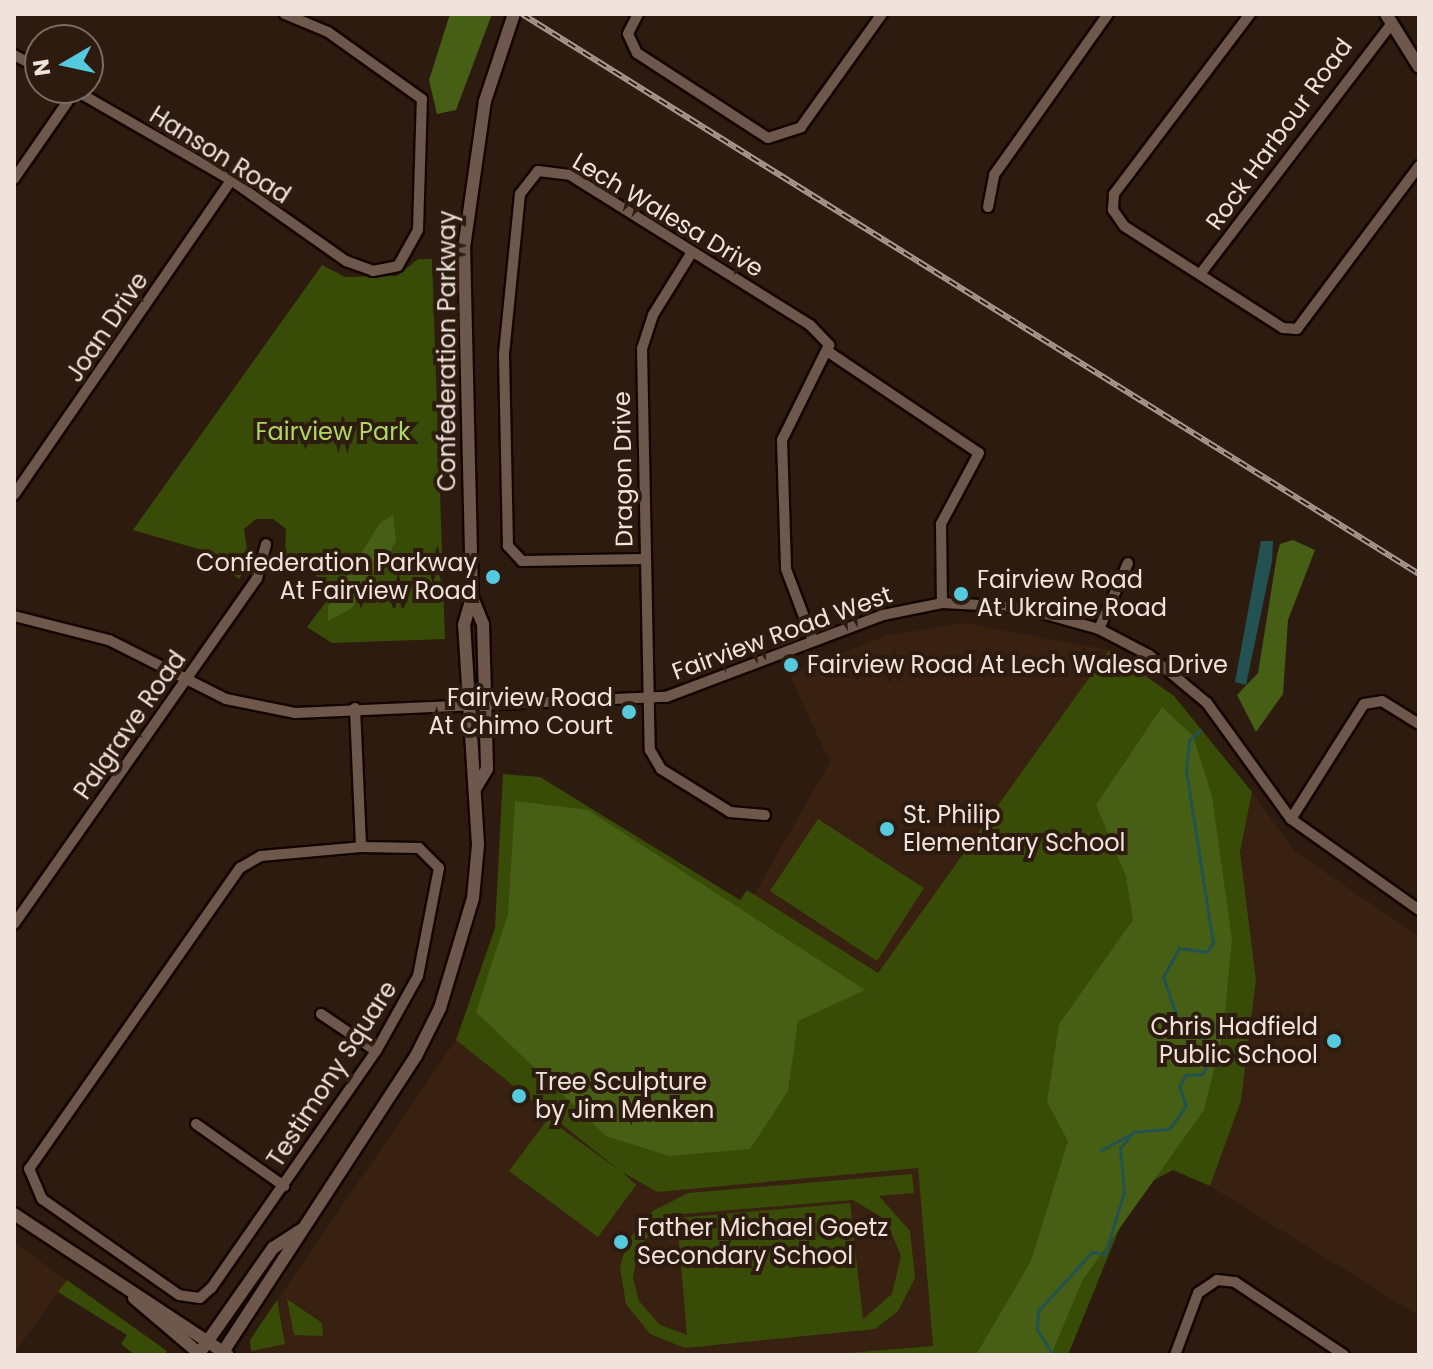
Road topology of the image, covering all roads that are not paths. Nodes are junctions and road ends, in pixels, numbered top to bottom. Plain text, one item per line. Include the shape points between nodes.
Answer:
1 (285, 14) edge
2 (514, 14) edge
3 (638, 14) edge
4 (882, 14) edge
5 (1108, 14) edge
6 (1250, 14) edge
7 (1389, 18) edge
8 (1419, 67) edge
9 (63, 104) edge
10 (99, 104) edge
11 (1419, 166) edge
12 (14, 179) edge
13 (231, 180) junction
14 (988, 207) dead end
15 (692, 252) junction
16 (1201, 273) junction
17 (830, 353) junction
18 (14, 495) edge
19 (266, 544) dead end
20 (645, 559) junction
21 (1128, 563) dead end
22 (472, 597) junction
23 (942, 603) junction
24 (14, 616) edge
25 (1099, 629) junction
26 (813, 641) junction
27 (186, 679) junction
28 (648, 699) junction
29 (466, 704) junction
30 (485, 704) junction
31 (355, 708) junction
32 (1419, 724) edge
33 (476, 787) junction
34 (765, 815) dead end
35 (1291, 819) junction
36 (361, 847) junction
37 (1419, 910) edge
38 (14, 924) edge
39 (321, 1014) dead end
40 (376, 1051) junction
41 (196, 1124) dead end
42 (284, 1186) junction
43 (14, 1214) edge
44 (301, 1230) junction
45 (134, 1298) junction
46 (208, 1341) junction
47 (225, 1354) edge
48 (199, 1355) edge
49 (1175, 1355) edge
50 (1344, 1355) edge

1 - 13 street, Hanson Road via 328,32 422,99 418,230 409,256 387,271 346,261
2 - 22 street, Confederation Parkway via 485,101 464,248
3 - 4 street via 628,34 637,53 768,138 784,138 801,127
5 - 14 street via 994,175
6 - 16 street via 1113,200 1124,226
7 - 8 street
7 - 16 street, Rock Harbour Road
9 - 12 street
10 - 13 street, Hanson Road
11 - 16 street via 1297,329 1283,328
13 - 18 street, Joan Drive
15 - 17 street, Lech Walesa Drive via 810,325
15 - 20 street, Dragon Drive via 653,315 642,348
15 - 20 street, Lech Walesa Drive via 561,170 538,171 523,184 502,384 508,546 522,561
17 - 23 street, Lech Walesa Drive via 979,453 941,524
17 - 26 street via 788,416 782,440 786,569
19 - 27 street, Palgrave Road via 257,578
20 - 28 street, Dragon Drive
21 - 25 street
22 - 29 street, Confederation Parkway via 464,625
22 - 30 street, Confederation Parkway via 483,624
23 - 25 street, Fairview Road West via 1020,607
23 - 26 street, Fairview Road West via 883,615
24 - 27 street, Fairview Road West via 109,640
25 - 35 street, Fairview Road West via 1149,655 1207,703
26 - 28 street, Fairview Road West via 722,681
27 - 31 street, Fairview Road West via 261,711
27 - 38 street, Palgrave Road
28 - 30 street, Fairview Road West
28 - 34 street, Dragon Drive via 655,764 735,815
29 - 30 street, Fairview Road West
29 - 31 street, Fairview Road West
29 - 33 street, Confederation Parkway via 468,768
30 - 33 street, Confederation Parkway via 487,769
31 - 36 street
32 - 35 street via 1382,701 1364,704
33 - 44 street, Confederation Parkway via 473,898 440,1008
35 - 37 street, Fairview Road West
36 - 40 street, Testimony Square via 419,848 439,868 429,946
36 - 42 street, Testimony Square via 261,856 240,868 29,1169 42,1199 189,1298 205,1295
39 - 40 street
40 - 42 street, Testimony Square
41 - 42 street
43 - 45 street
44 - 46 street, Confederation Parkway via 273,1248
44 - 47 street, Confederation Parkway via 288,1262
45 - 46 street via 153,1302
45 - 48 street
46 - 47 street
46 - 48 street, Confederation Parkway
49 - 50 street via 1198,1293 1217,1280 1235,1282

